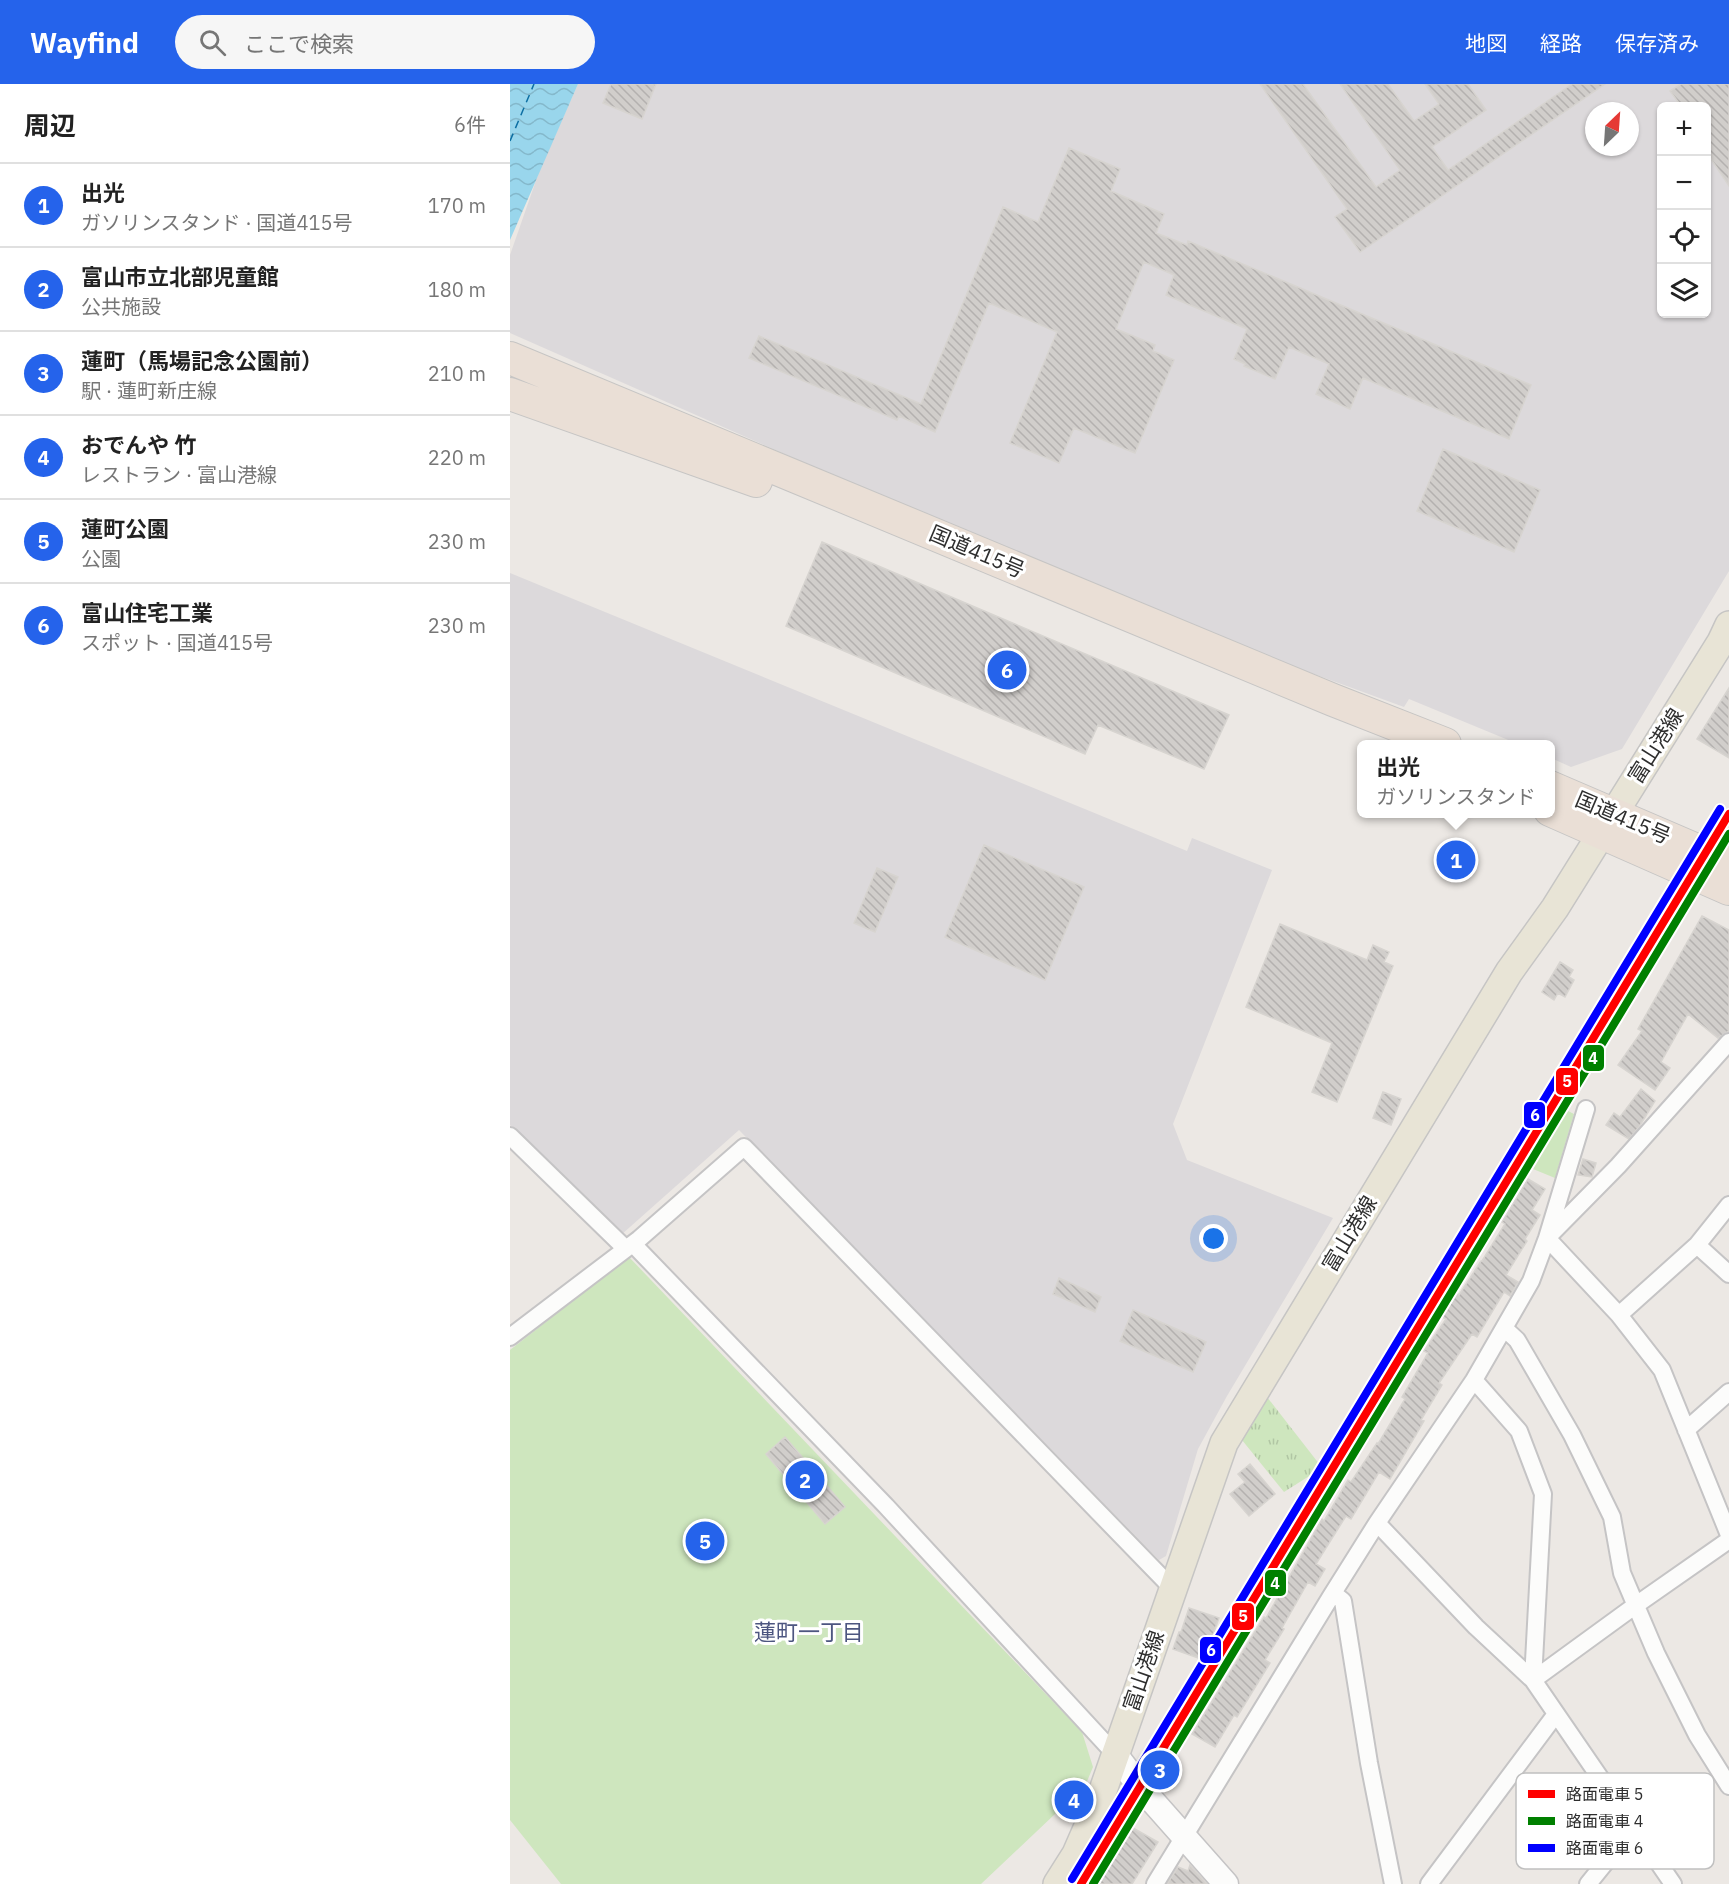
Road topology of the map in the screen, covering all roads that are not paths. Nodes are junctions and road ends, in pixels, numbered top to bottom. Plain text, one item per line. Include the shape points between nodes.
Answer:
1 (510, 358) edge
2 (510, 394) edge
3 (1729, 625) edge
4 (1382, 740) edge
5 (1435, 740) edge
6 (1555, 790) edge
7 (1555, 811) edge
8 (1608, 823) junction
9 (1729, 864) edge
10 (1729, 889) edge
11 (1729, 1042) edge
12 (1586, 1109) dead end
13 (510, 1136) edge
14 (1729, 1205) edge
15 (1547, 1238) junction
16 (1697, 1245) junction
17 (629, 1246) junction
18 (1729, 1274) edge
19 (1619, 1315) junction
20 (1504, 1328) junction
21 (510, 1337) edge
22 (1474, 1380) junction
23 (1729, 1392) edge
24 (1686, 1430) junction
25 (1377, 1523) junction
26 (1729, 1535) edge
27 (1729, 1540) edge
28 (1173, 1589) junction
29 (1333, 1593) junction
30 (1636, 1605) junction
31 (1533, 1680) junction
32 (1556, 1714) junction
33 (1115, 1754) junction
34 (1597, 1773) edge
35 (1729, 1786) edge
36 (1184, 1837) junction
37 (1600, 1869) edge
38 (1663, 1869) edge
39 (1057, 1884) edge
40 (1155, 1884) edge
41 (1226, 1884) edge
42 (1393, 1884) edge
43 (1429, 1884) edge
44 (1588, 1884) edge
45 (1673, 1884) edge

1 - 5 highway, 国道415号
2 - 4 highway, 国道415号 via 753,480
3 - 8 main road, 富山港線
6 - 8 highway, 国道415号
7 - 8 highway, 国道415号
8 - 9 highway, 国道415号
8 - 10 highway, 国道415号
8 - 28 main road, 富山港線 via 1509,972 1224,1443
11 - 15 street via 1618,1166
12 - 15 street
13 - 17 street
14 - 16 street
15 - 19 street
15 - 20 street via 1531,1281
16 - 18 street
16 - 19 street
17 - 21 street
17 - 28 street via 744,1148
17 - 33 street via 886,1506
19 - 24 street via 1662,1370
20 - 22 street
20 - 30 street via 1517,1340 1572,1435 1612,1517 1622,1573
22 - 25 street
22 - 31 street via 1519,1431 1543,1494
23 - 24 street
24 - 26 street
25 - 29 street
25 - 31 street via 1476,1628
27 - 30 street
28 - 33 main road, 富山港線
29 - 36 street
29 - 42 street via 1343,1601
30 - 31 street
30 - 35 street via 1696,1735
31 - 32 street
32 - 34 street
32 - 43 street
33 - 36 main road
33 - 39 main road, 富山港線 via 1089,1827
36 - 40 street
36 - 41 main road
37 - 44 street
38 - 45 street

